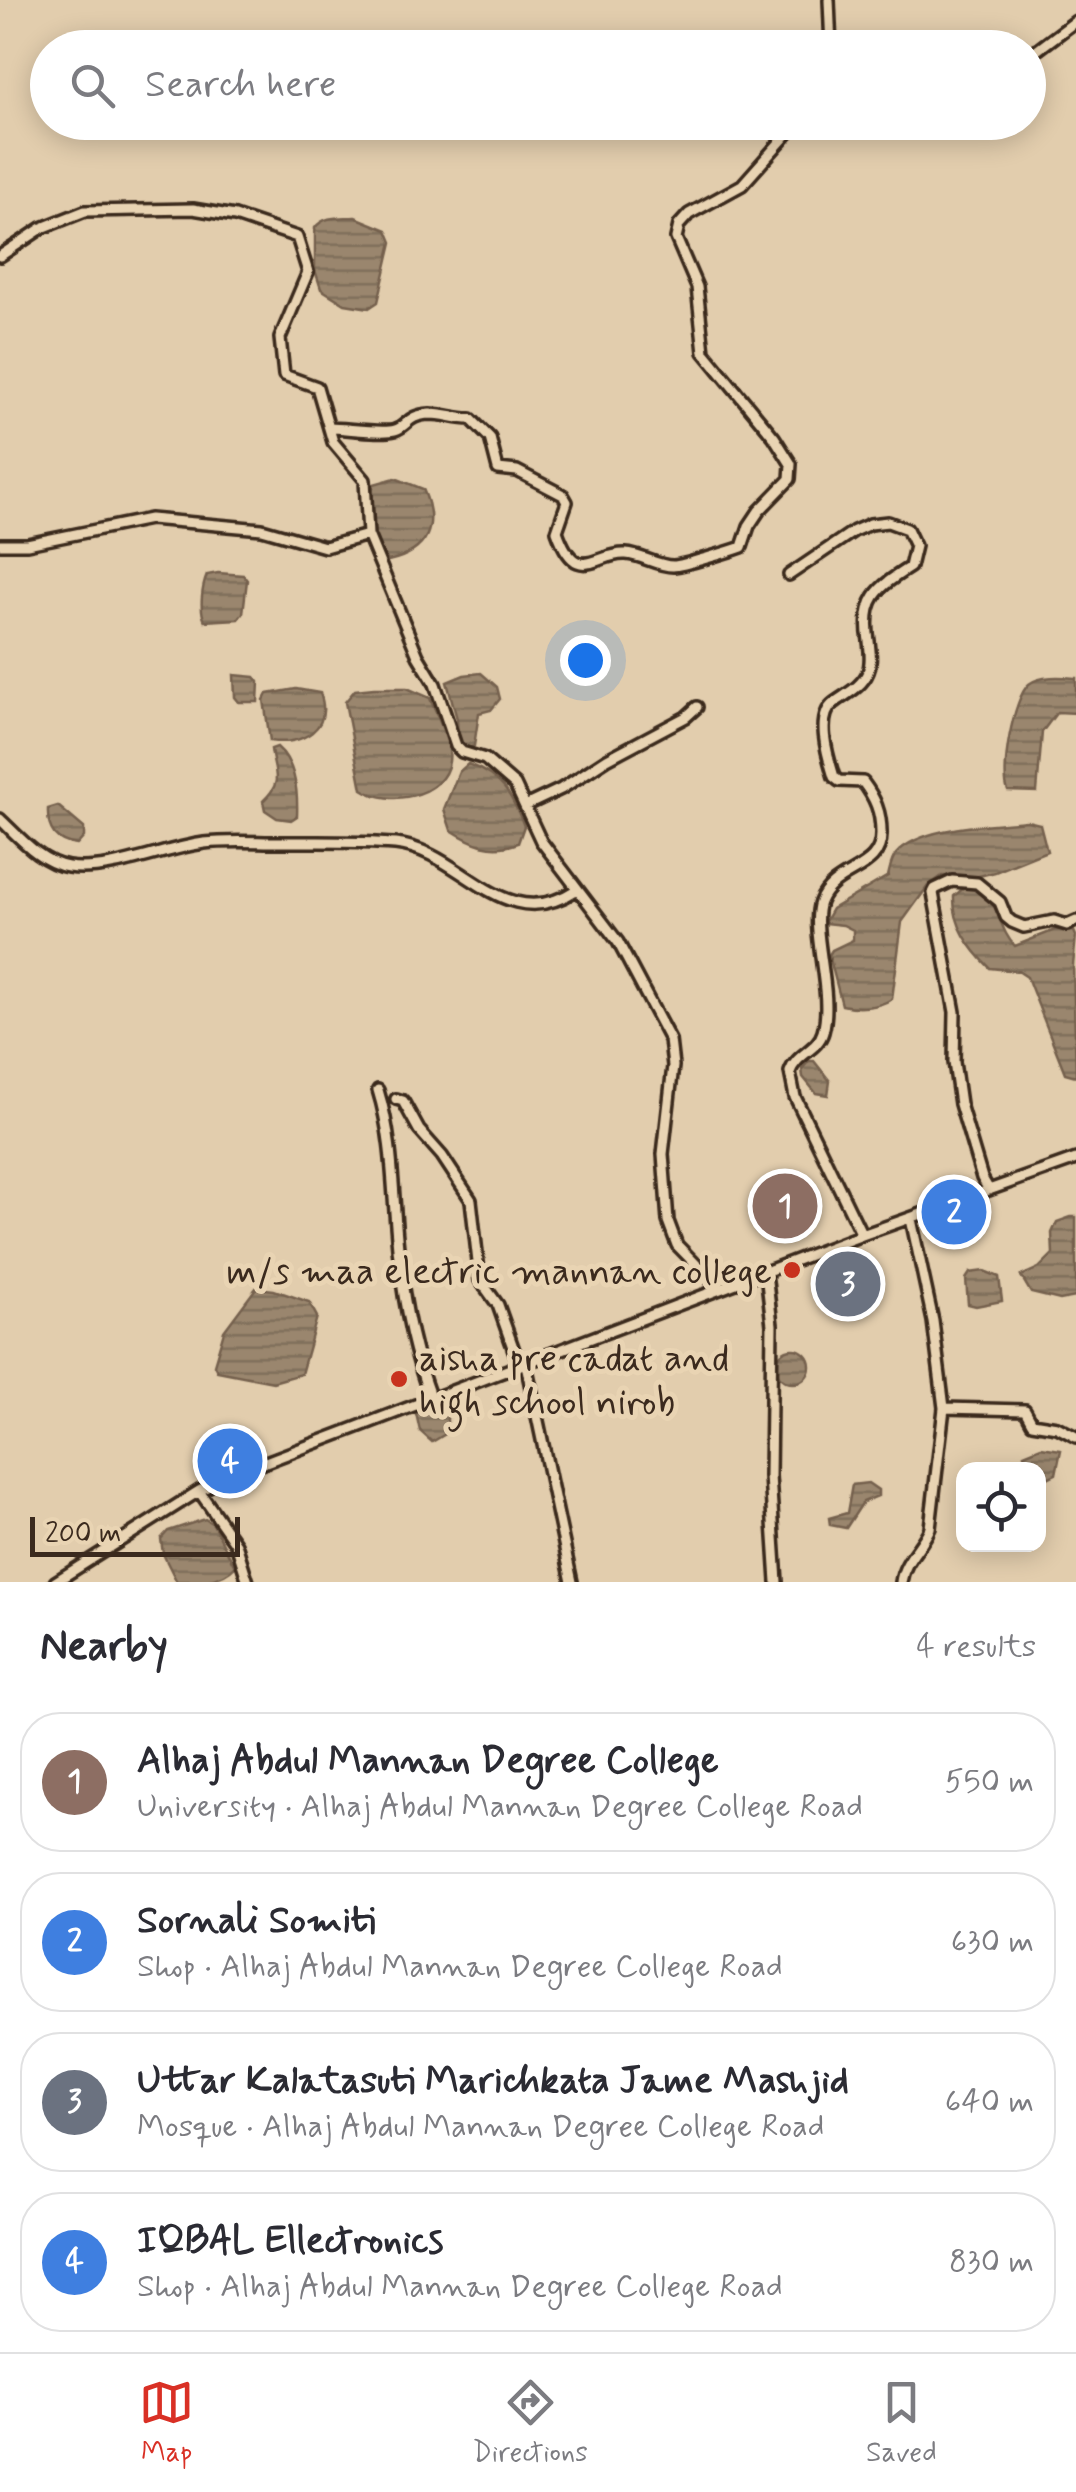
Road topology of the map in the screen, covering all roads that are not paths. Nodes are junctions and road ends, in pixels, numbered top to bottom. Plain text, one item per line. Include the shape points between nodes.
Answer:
1 (829, 0) edge
2 (1076, 21) edge
3 (830, 30) edge
4 (1046, 44) edge
5 (782, 140) edge
6 (0, 256) edge
7 (329, 428) junction
8 (368, 535) junction
9 (0, 544) edge
10 (788, 575) dead end
11 (697, 706) dead end
12 (525, 806) junction
13 (0, 820) edge
14 (576, 890) junction
15 (1076, 921) edge
16 (378, 1090) dead end
17 (396, 1099) dead end
18 (1076, 1159) edge
19 (989, 1190) junction
20 (911, 1219) junction
21 (862, 1235) junction
22 (766, 1273) junction
23 (720, 1288) junction
24 (526, 1364) junction
25 (431, 1399) junction
26 (944, 1408) junction
27 (1076, 1437) edge
28 (199, 1490) junction
29 (55, 1582) edge
30 (248, 1582) edge
31 (572, 1582) edge
32 (777, 1582) edge
33 (902, 1582) edge

1 - 3 street
2 - 4 street
5 - 7 street via 742,185 689,214 676,238 697,287 704,352 791,464 790,479 749,526 742,547 675,566 630,554 581,562 557,531 563,496 517,471 498,469 490,438 471,419 428,414 392,431
6 - 7 street via 42,228 85,211 192,209 297,238 308,272 280,338 284,374 316,387
7 - 8 street via 365,480
8 - 9 street via 326,547 262,529 150,519
8 - 12 street via 456,746 498,770
10 - 21 street via 854,531 881,522 907,529 915,546 910,567 876,590 866,618 867,675 832,704 824,720 834,776 863,782 878,805 882,838 880,851 838,879 818,906 826,1016 819,1042 790,1072 794,1097
11 - 12 street
12 - 14 street
13 - 14 street via 44,857 68,867 224,841 400,844 428,852 501,899 554,903
14 - 23 street via 627,956 670,1040 663,1167 668,1221 676,1245
15 - 19 street via 1024,927 1006,918 1000,902 977,884 952,881 933,893 956,1012 960,1104
16 - 25 street via 392,1153 408,1316
17 - 24 street via 471,1200 480,1280 498,1305 514,1353
18 - 19 street
19 - 20 street
20 - 21 street
20 - 26 street
21 - 22 street
22 - 23 street
22 - 32 street
23 - 24 street
24 - 25 street
24 - 31 street
25 - 28 street
26 - 27 street via 1025,1410 1032,1423
26 - 33 street via 930,1528
28 - 29 street
28 - 30 street via 236,1544

